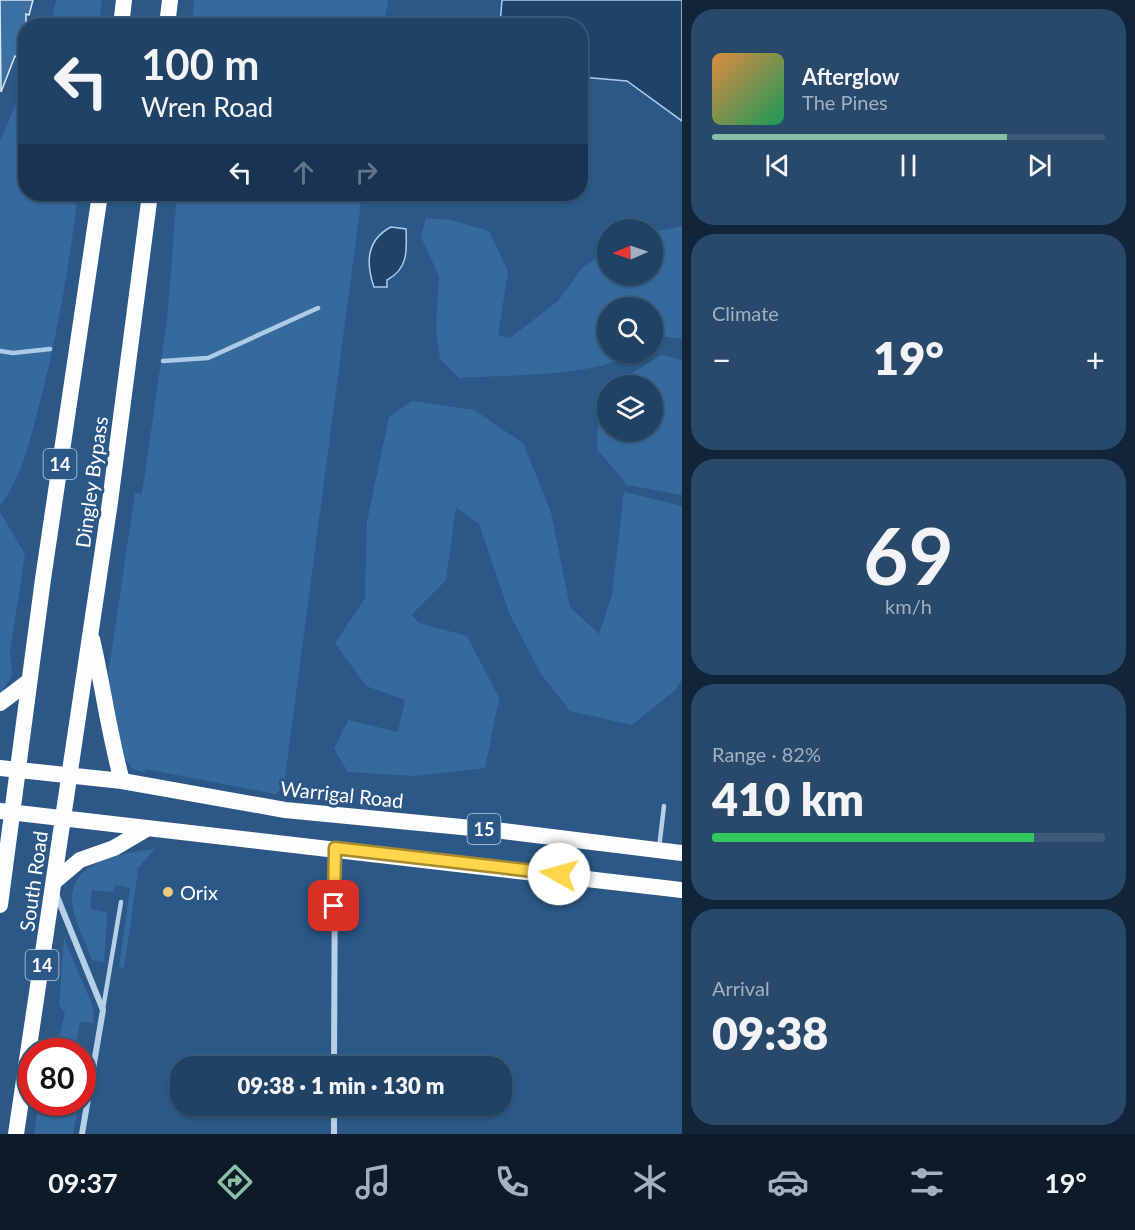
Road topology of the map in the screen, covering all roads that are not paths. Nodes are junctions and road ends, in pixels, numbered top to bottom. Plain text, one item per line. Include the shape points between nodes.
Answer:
1 (124, 0) edge
2 (170, 0) edge
3 (122, 18) edge
4 (168, 18) edge
5 (99, 201) edge
6 (149, 201) edge
7 (90, 629) junction
8 (28, 682) junction
9 (0, 703) edge
10 (0, 768) edge
11 (17, 769) junction
12 (69, 775) junction
13 (122, 781) junction
14 (664, 806) dead end
15 (6, 812) edge
16 (63, 818) junction
17 (148, 828) junction
18 (335, 848) junction
19 (658, 850) junction
20 (682, 853) edge
21 (54, 885) junction
22 (682, 890) edge
23 (121, 902) dead end
24 (0, 905) edge
25 (103, 1010) junction
26 (334, 1056) edge
27 (334, 1116) edge
28 (16, 1134) edge
29 (82, 1134) edge
30 (334, 1134) edge

1 - 3 highway
2 - 4 highway
5 - 8 highway, Dingley Bypass / 14
6 - 7 highway, Dingley Bypass / 14
7 - 12 highway, Dingley Bypass / 14
7 - 13 highway via 109,734
8 - 9 highway
8 - 11 highway, Dingley Bypass / 14
10 - 11 highway, Warrigal Road / 15
11 - 12 highway, Warrigal Road / 15
11 - 15 highway, South Road / 14
12 - 13 highway, Warrigal Road / 15
12 - 16 highway, South Road / 14
13 - 19 highway, Warrigal Road / 15 via 285,810
14 - 19 lane
15 - 16 highway, 15
15 - 24 highway, South Road / 14
16 - 17 highway, 15
16 - 21 highway, South Road / 14
17 - 18 highway, 15
17 - 21 highway via 114,848 80,860
18 - 22 highway, 15
18 - 26 street
19 - 20 highway, Warrigal Road / 15
21 - 25 street
21 - 28 highway, South Road / 14
23 - 25 lane
25 - 29 street
27 - 30 street

